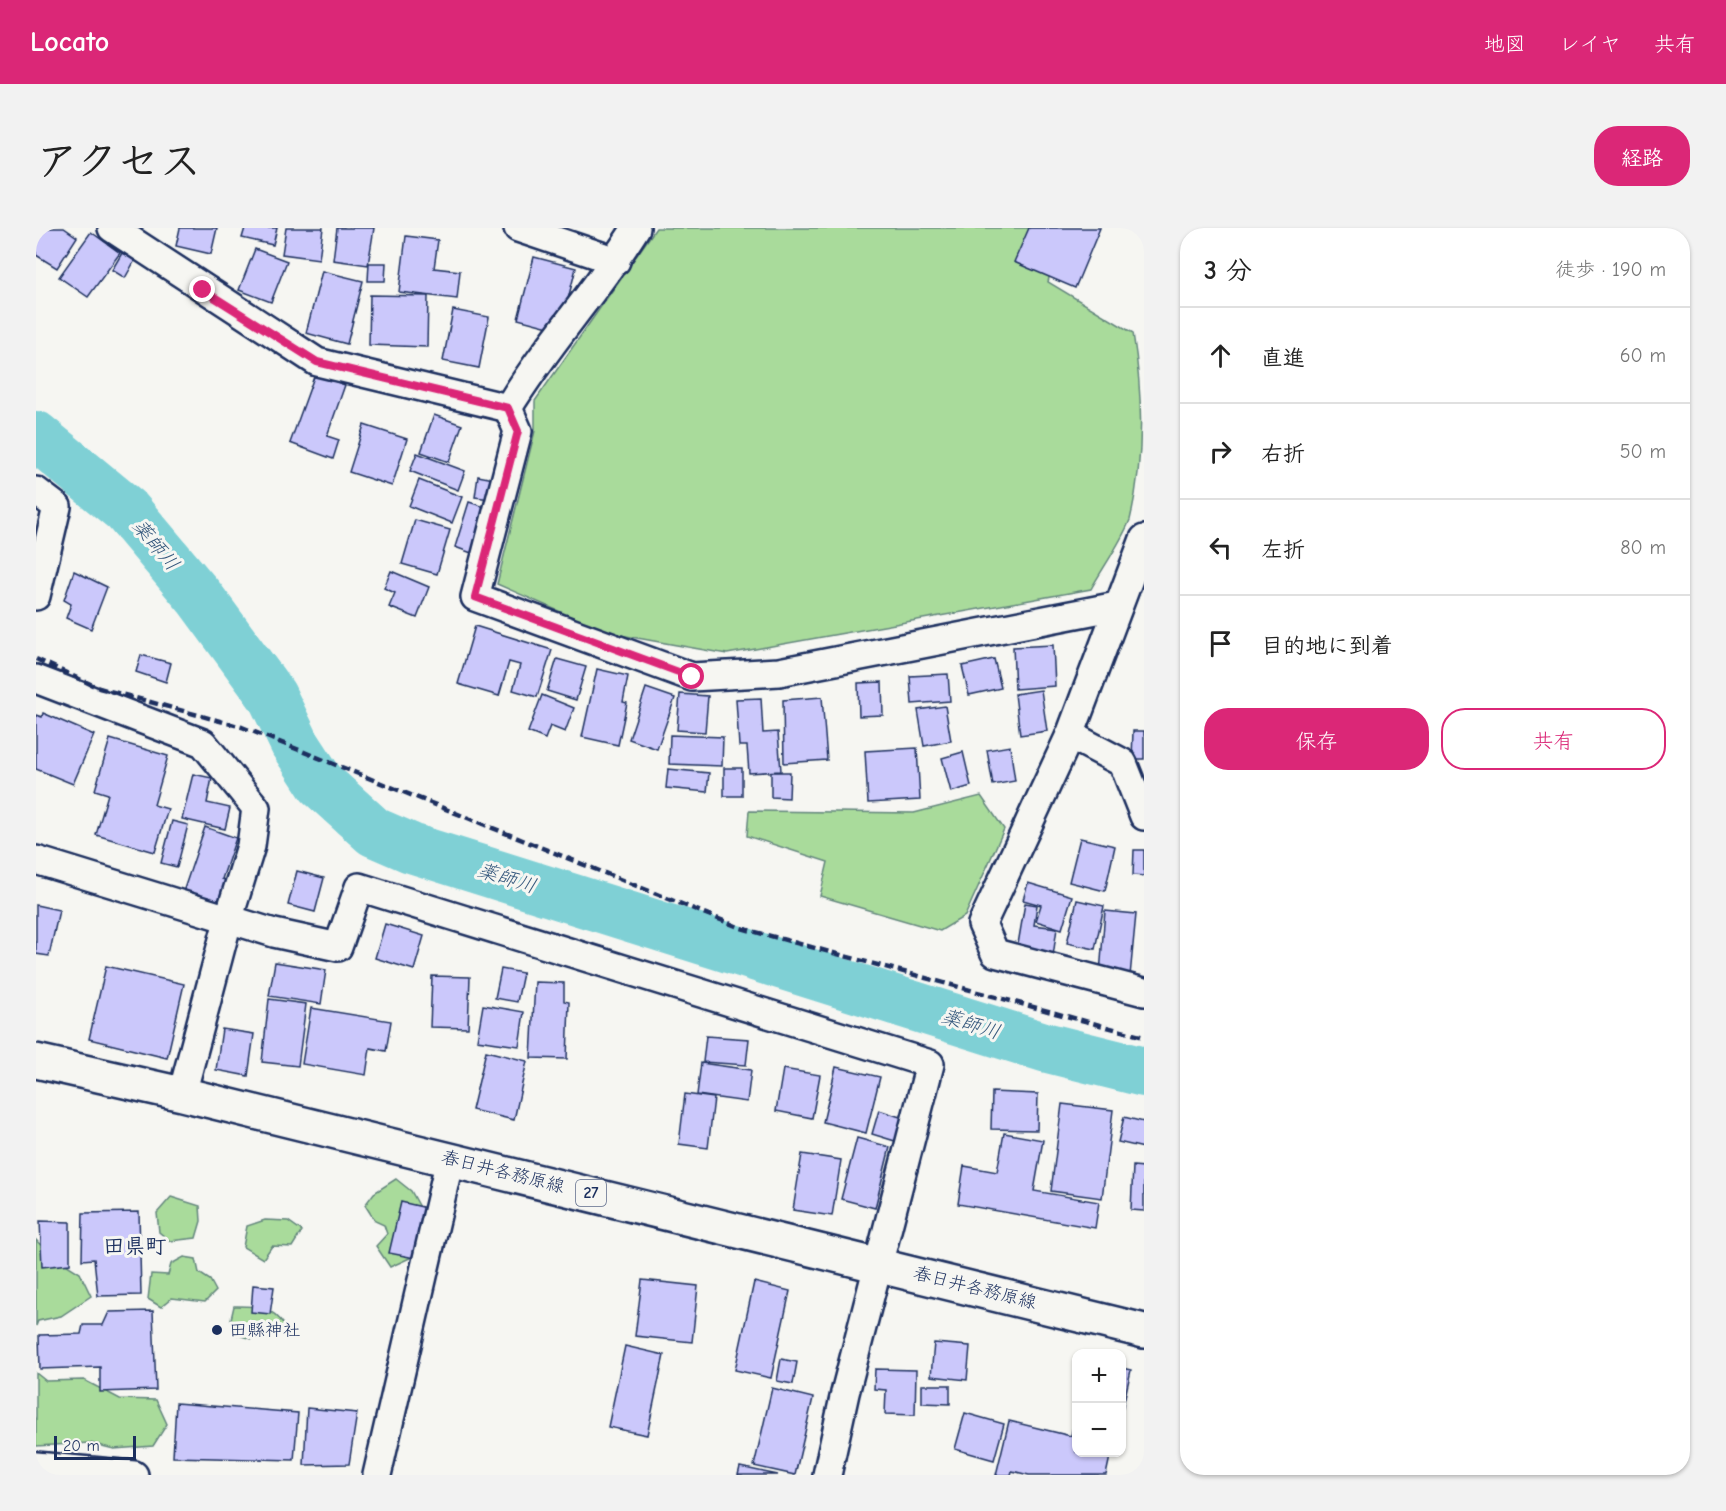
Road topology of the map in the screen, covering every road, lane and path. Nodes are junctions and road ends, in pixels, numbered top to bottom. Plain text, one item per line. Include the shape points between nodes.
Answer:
1 (112, 228) edge
2 (518, 228) edge
3 (636, 228) edge
4 (616, 261) junction
5 (508, 408) junction
6 (36, 491) edge
7 (1144, 539) edge
8 (36, 596) edge
9 (1117, 606) junction
10 (36, 679) edge
11 (1070, 735) junction
12 (1144, 816) edge
13 (36, 860) edge
14 (229, 917) junction
15 (1144, 992) edge
16 (36, 1061) edge
17 (183, 1094) junction
18 (450, 1159) junction
19 (879, 1264) junction
20 (1144, 1331) edge
21 (36, 1466) edge
22 (134, 1475) edge
23 (377, 1475) edge
24 (827, 1475) edge

1 - 5 street via 317,362
2 - 4 street
3 - 4 street
4 - 5 street via 535,363
5 - 9 street via 518,431 475,597 692,677 779,672
6 - 8 street via 57,507
7 - 9 street
9 - 11 street
10 - 14 street via 202,743 256,808 251,846
11 - 12 street via 1124,763
11 - 15 street via 982,924 995,953
13 - 14 street
14 - 17 street
14 - 19 street via 274,933 338,947 359,887 930,1064
16 - 17 main road, 春日井各務原線 / 27
17 - 18 main road, 春日井各務原線 / 27
18 - 19 main road, 春日井各務原線 / 27
18 - 23 street
19 - 20 main road, 春日井各務原線 / 27
19 - 24 street
21 - 22 street

